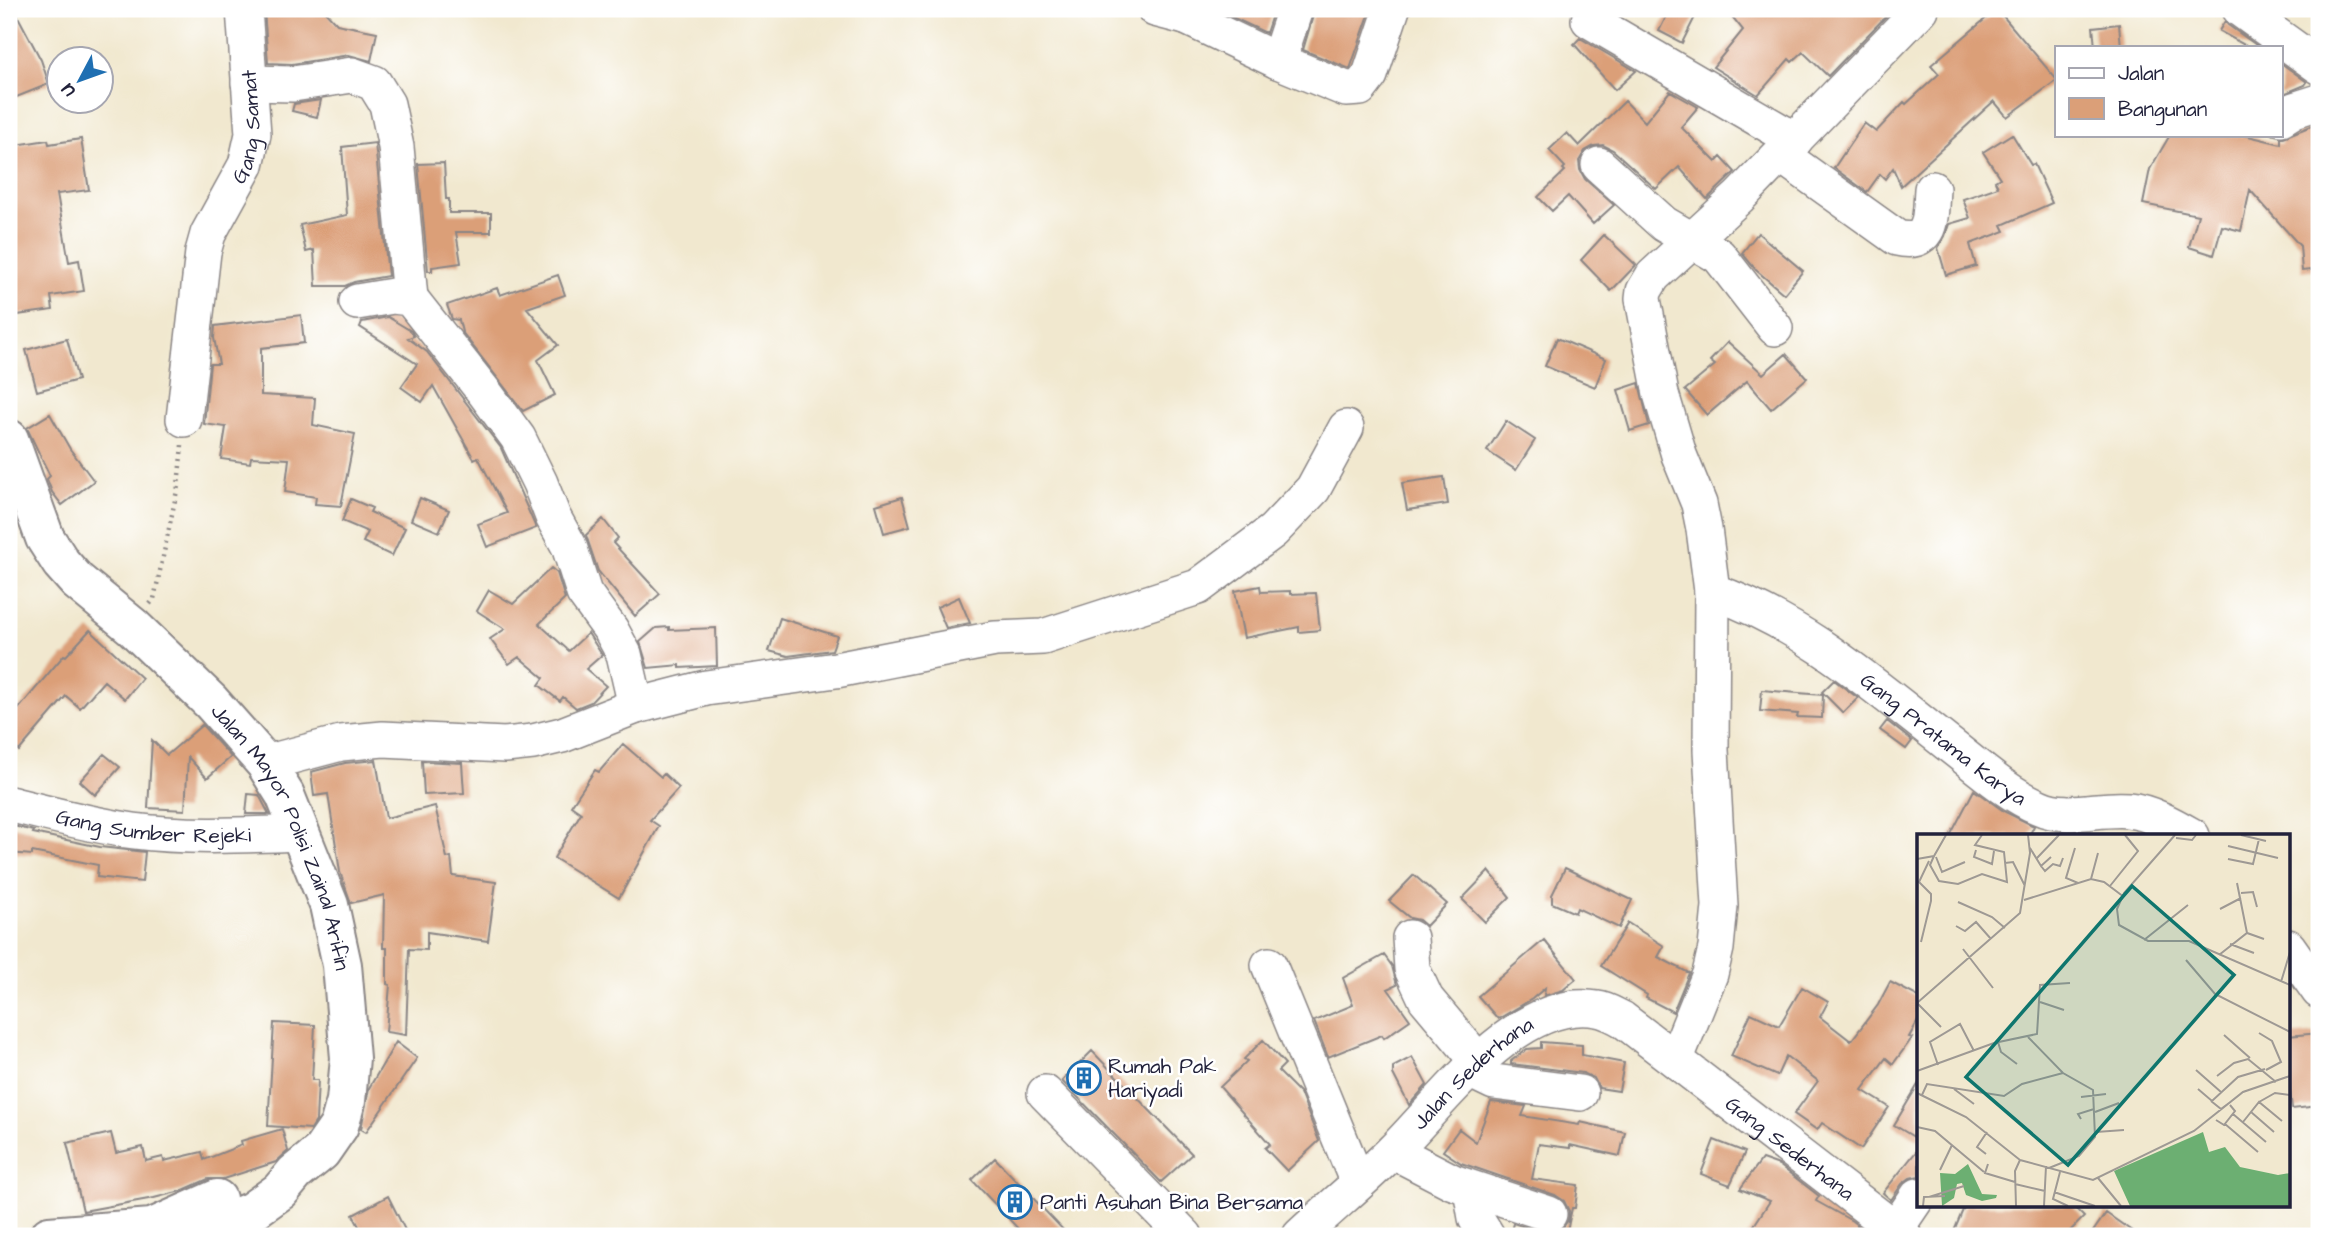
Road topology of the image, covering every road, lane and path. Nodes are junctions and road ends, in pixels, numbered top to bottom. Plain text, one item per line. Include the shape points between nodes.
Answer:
1 (244, 9) edge
2 (1295, 9) edge
3 (1392, 9) edge
4 (1921, 9) edge
5 (2241, 9) edge
6 (1176, 11) edge
7 (1589, 20) dead end
8 (1278, 61) junction
9 (2319, 66) edge
10 (249, 83) junction
11 (2319, 102) edge
12 (2282, 117) edge
13 (1788, 148) junction
14 (1600, 165) dead end
15 (1932, 189) dead end
16 (1693, 240) junction
17 (410, 298) junction
18 (357, 302) dead end
19 (1775, 328) dead end
20 (184, 419) joint
21 (1346, 428) dead end
22 (9, 439) edge
23 (1712, 591) junction
24 (133, 627) junction
25 (636, 706) junction
26 (265, 763) junction
27 (9, 804) edge
28 (300, 834) junction
29 (2190, 834) edge
30 (1410, 938) dead end
31 (2290, 950) edge
32 (1269, 965) dead end
33 (2319, 991) edge
34 (1676, 1058) junction
35 (1474, 1065) junction
36 (1045, 1093) dead end
37 (1580, 1093) dead end
38 (1393, 1150) junction
39 (295, 1173) junction
40 (1358, 1183) junction
41 (1471, 1189) junction
42 (1917, 1200) edge
43 (1549, 1214) dead end
44 (1317, 1229) edge
45 (139, 1233) edge
46 (1900, 1233) edge
47 (49, 1236) edge
48 (190, 1236) edge
49 (1185, 1236) edge
50 (1487, 1236) edge

1 - 10 street, Gang Samat
2 - 8 street
3 - 8 street via 1370,75 1360,88 1346,89
4 - 13 street
5 - 9 street
6 - 8 street
7 - 13 street
10 - 17 street via 293,84 352,75 374,83 387,104 396,147
10 - 20 street, Gang Samat via 253,135 246,164 203,252
11 - 12 street
13 - 15 street via 1896,238 1906,241 1922,236 1929,227
13 - 16 street
14 - 16 street via 1664,224
16 - 19 street via 1726,263
16 - 23 street via 1653,276 1643,299 1661,394 1699,504
17 - 18 street
17 - 25 street via 518,438 569,546 584,593 624,654
20 - 24 path via 178,486 153,599
21 - 25 street via 1313,489 1273,531 1198,587 1043,637 995,639 836,670 706,688
22 - 24 main road, Jalan Mayor Polisi Zainal Arifin via 45,538 72,588
23 - 29 street, Gang Pratama Karya via 1747,603 1812,640 2022,799 2067,813 2131,810
23 - 34 street via 1711,750 1720,906 1710,974
24 - 26 main road, Jalan Mayor Polisi Zainal Arifin via 211,702
25 - 26 street via 533,743 383,739 341,743
26 - 28 main road, Jalan Mayor Polisi Zainal Arifin via 285,795
27 - 28 street, Gang Sumber Rejeki via 138,831
28 - 39 main road, Jalan Mayor Polisi Zainal Arifin via 330,905 342,965 350,1058 339,1126 321,1152
30 - 35 street via 1412,969 1426,999
31 - 33 street
32 - 40 street
34 - 35 street, Jalan Sederhana via 1622,1019 1597,1009 1569,1009 1515,1032
34 - 46 street, Gang Sederhana
35 - 37 street via 1494,1083
35 - 38 street, Jalan Sederhana
36 - 49 street
38 - 40 street, Jalan Sederhana
38 - 41 street
39 - 45 main road via 271,1176
39 - 48 main road, Jalan Mayor Polisi Zainal Arifin via 280,1191 252,1211
40 - 44 street, Jalan Sederhana
41 - 43 street
41 - 50 street via 1476,1219
42 - 46 street
45 - 47 main road

